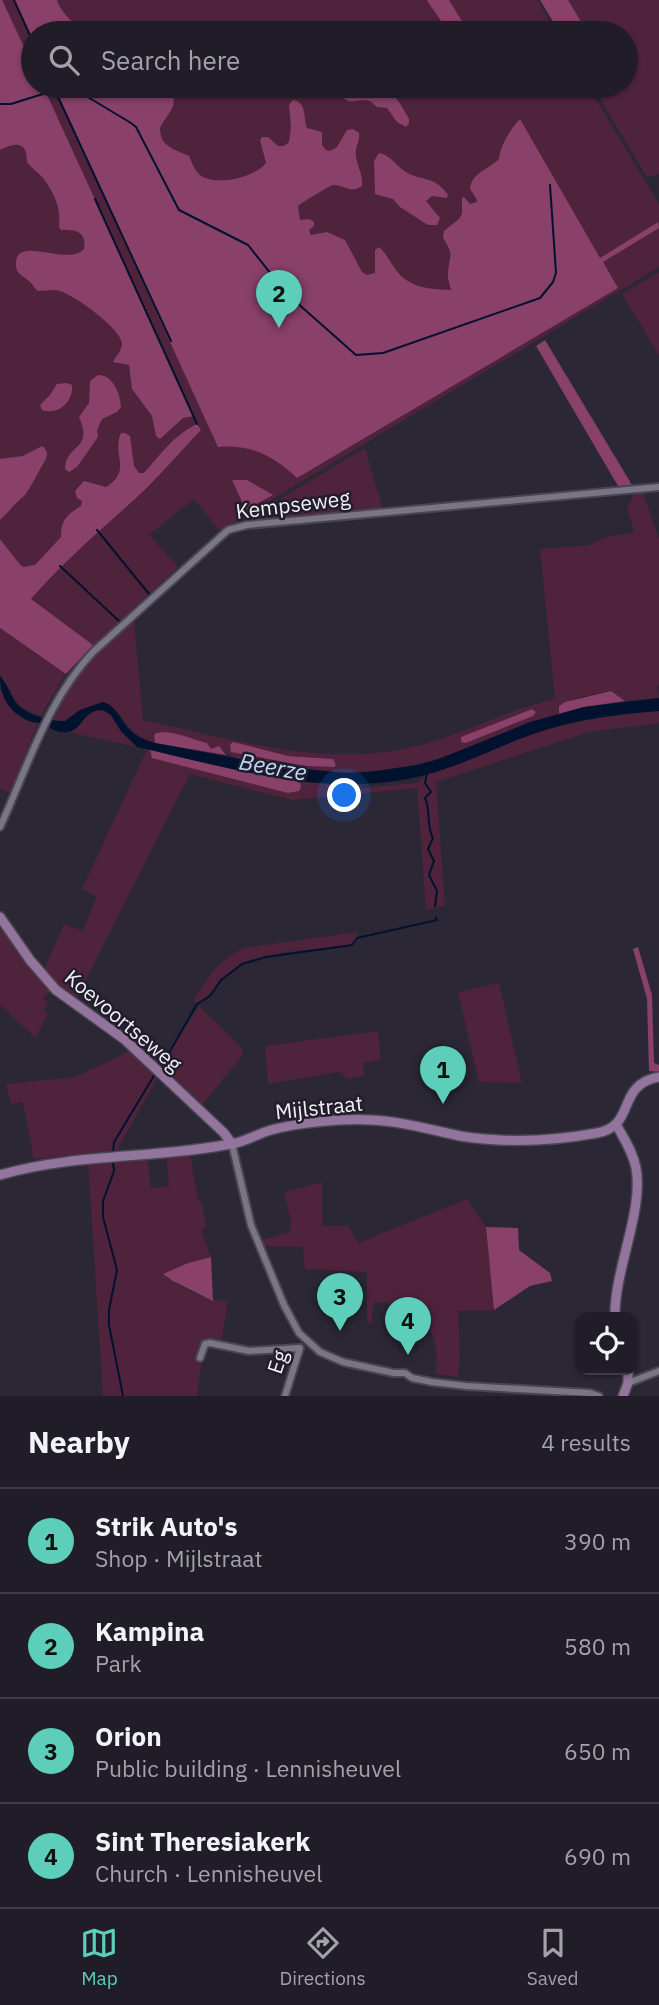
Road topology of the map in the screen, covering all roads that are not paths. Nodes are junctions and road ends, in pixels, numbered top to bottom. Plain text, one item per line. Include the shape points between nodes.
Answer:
1 (659, 487) edge
2 (0, 827) edge
3 (0, 917) edge
4 (659, 1077) edge
5 (616, 1124) junction
6 (232, 1144) junction
7 (0, 1175) edge
8 (615, 1312) edge
9 (307, 1342) junction
10 (299, 1348) junction
11 (200, 1358) dead end
12 (659, 1371) edge
13 (628, 1375) edge
14 (628, 1383) junction
15 (554, 1394) edge
16 (285, 1396) edge
17 (599, 1396) edge
18 (623, 1396) edge

1 - 2 street, Kempseweg via 235,527 220,535 93,652 72,677 43,726
3 - 6 street, Koevoortseweg via 50,984 137,1050
4 - 5 street via 637,1086
5 - 6 street, Mijlstraat via 598,1133 506,1140 357,1119 282,1128
5 - 8 street via 633,1157 637,1185
6 - 7 street, Mijlstraat via 44,1163
6 - 9 street via 251,1225 291,1322
9 - 10 street, Eg
9 - 15 street via 338,1361 412,1378
10 - 11 street via 249,1351 210,1343
10 - 16 street, Eg
12 - 14 street
13 - 14 street
14 - 18 street
15 - 17 street

